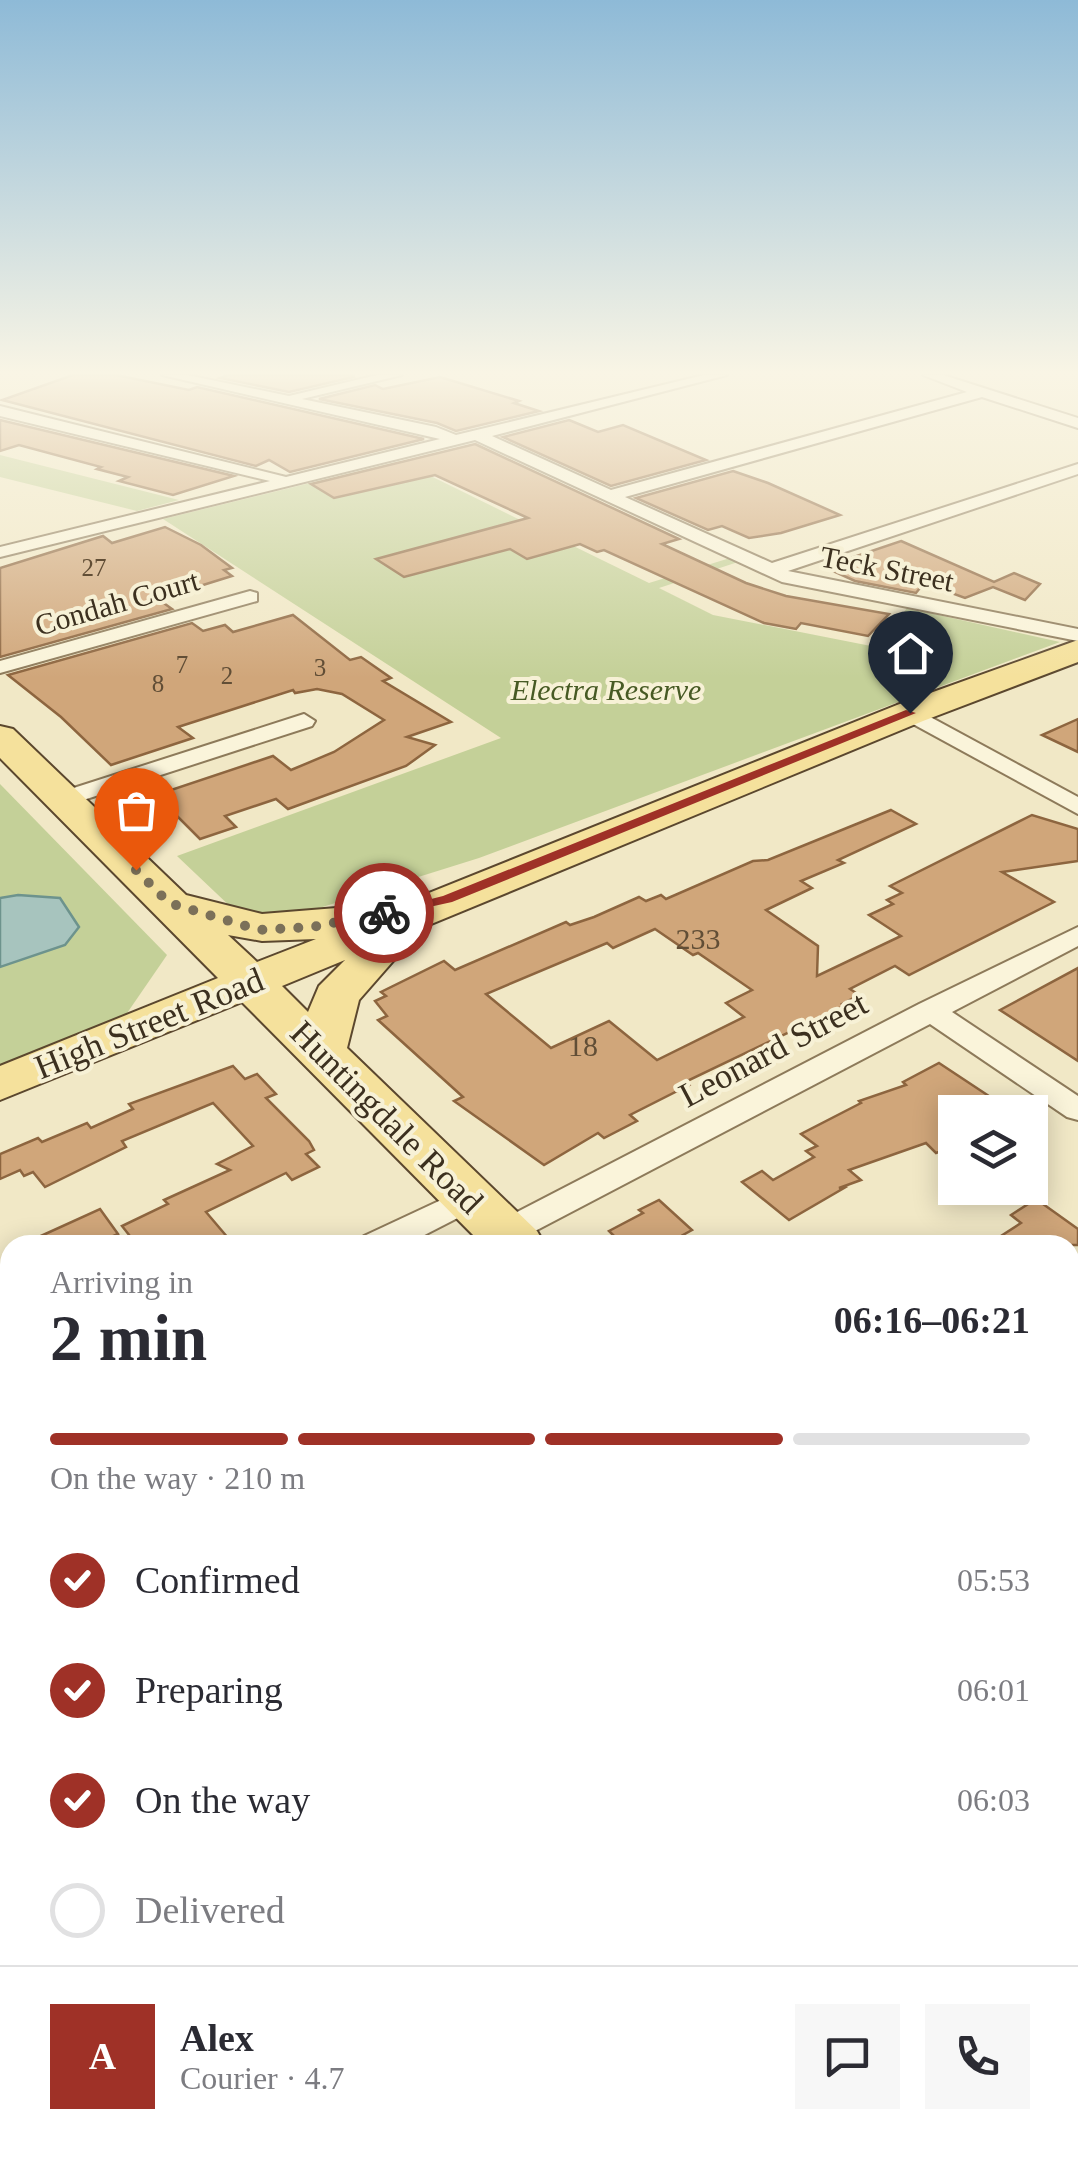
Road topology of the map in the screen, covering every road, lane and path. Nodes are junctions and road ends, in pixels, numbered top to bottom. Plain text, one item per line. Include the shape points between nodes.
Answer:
1 (270, 476) edge
2 (303, 476) edge
3 (566, 476) edge
4 (681, 476) edge
5 (1057, 476) edge
6 (287, 480) junction
7 (609, 496) junction
8 (0, 552) edge
9 (771, 570) junction
10 (250, 597) dead end
11 (1078, 635) edge
12 (1078, 650) edge
13 (0, 667) edge
14 (1078, 679) edge
15 (304, 720) dead end
16 (928, 723) junction
17 (0, 737) edge
18 (63, 799) junction
19 (1078, 806) edge
20 (447, 900) junction
21 (184, 917) junction
22 (1078, 935) edge
23 (378, 952) junction
24 (258, 990) junction
25 (929, 1010) junction
26 (145, 1026) junction
27 (322, 1053) junction
28 (0, 1084) edge
29 (0, 1104) edge
30 (1078, 1110) edge
31 (497, 1225) edge
32 (436, 1235) edge

1 - 6 street
2 - 6 street
3 - 7 street, Teck Street
4 - 7 street
5 - 9 street
6 - 8 street
7 - 9 street, Teck Street
9 - 11 street, Teck Street
10 - 13 street, Condah Court
12 - 16 main road, High Street Road
14 - 16 main road, High Street Road
15 - 18 street
16 - 19 street
16 - 20 main road, High Street Road
16 - 23 main road, High Street Road
17 - 18 main road, Huntingdale Road
18 - 21 main road, Huntingdale Road
20 - 21 main road via 285,931
20 - 24 main road, High Street Road
21 - 24 main road, Huntingdale Road
21 - 26 main road via 198,955 183,990
22 - 25 street, Leonard Street
23 - 24 main road, High Street Road
23 - 27 main road via 336,996
24 - 26 main road, High Street Road
24 - 27 main road, Huntingdale Road
24 - 29 main road, High Street Road
25 - 30 street
25 - 31 street, Leonard Street
26 - 28 main road, High Street Road
27 - 31 main road, Huntingdale Road
31 - 32 street, Leonard Street

